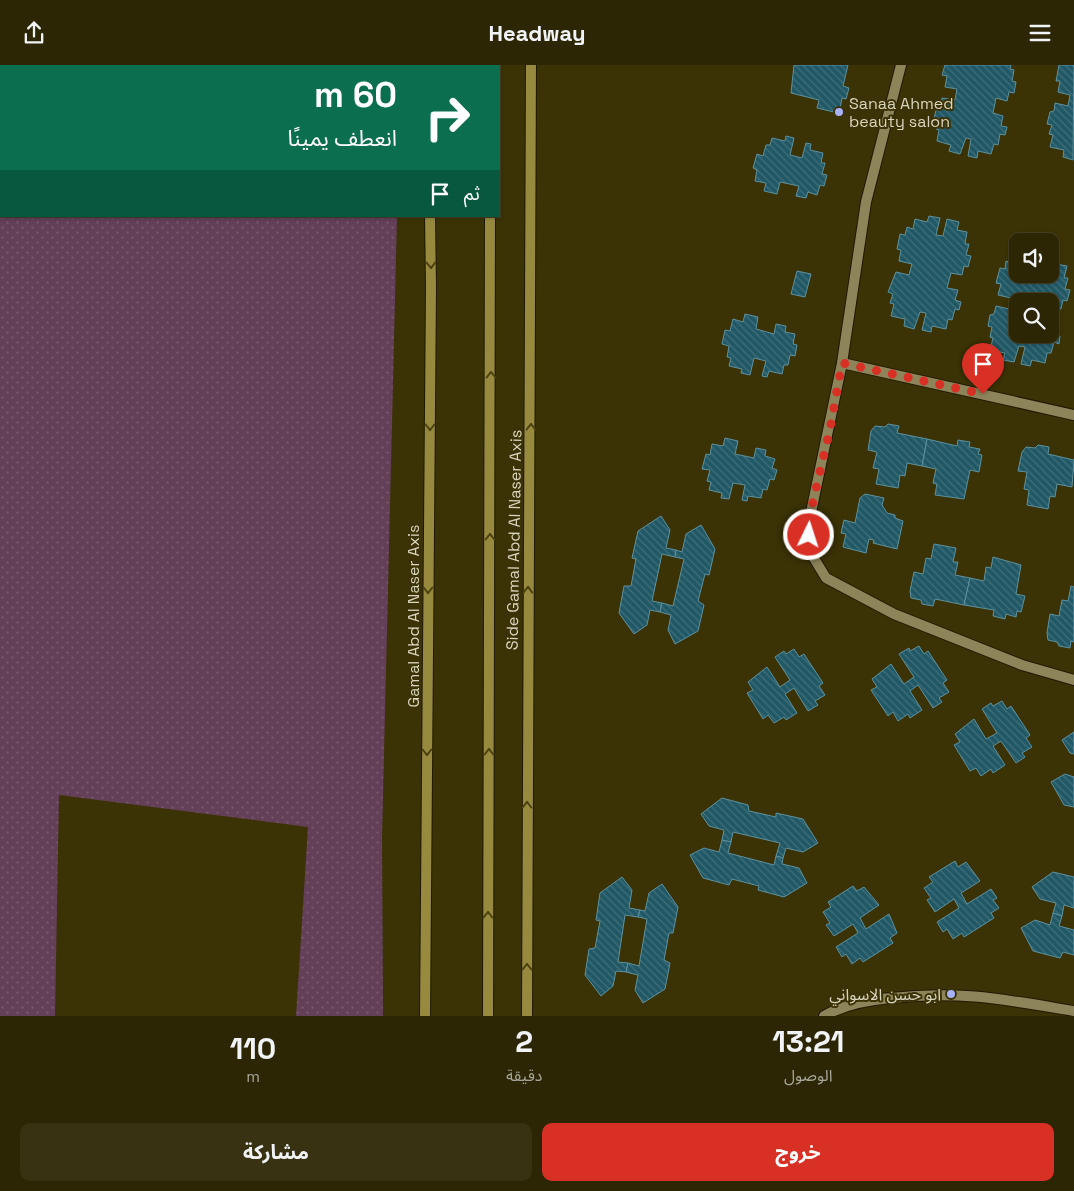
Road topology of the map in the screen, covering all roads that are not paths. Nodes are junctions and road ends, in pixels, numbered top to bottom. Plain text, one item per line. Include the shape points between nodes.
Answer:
1 (532, 65) edge
2 (901, 65) edge
3 (430, 217) edge
4 (490, 217) edge
5 (842, 363) junction
6 (1074, 415) edge
7 (1074, 681) edge
8 (1074, 1011) edge
9 (425, 1016) edge
10 (488, 1016) edge
11 (527, 1016) edge
12 (824, 1016) edge

11 -> 1 main road, Side Gamal Abd Al Naser Axis
2 - 5 street via 866,202
3 -> 9 main road, Gamal Abd Al Naser Axis
10 -> 4 main road
5 - 6 street
5 - 7 street via 809,522 812,555 819,569 836,585 894,614 1022,665
8 - 12 street via 982,996 936,994 851,1004

